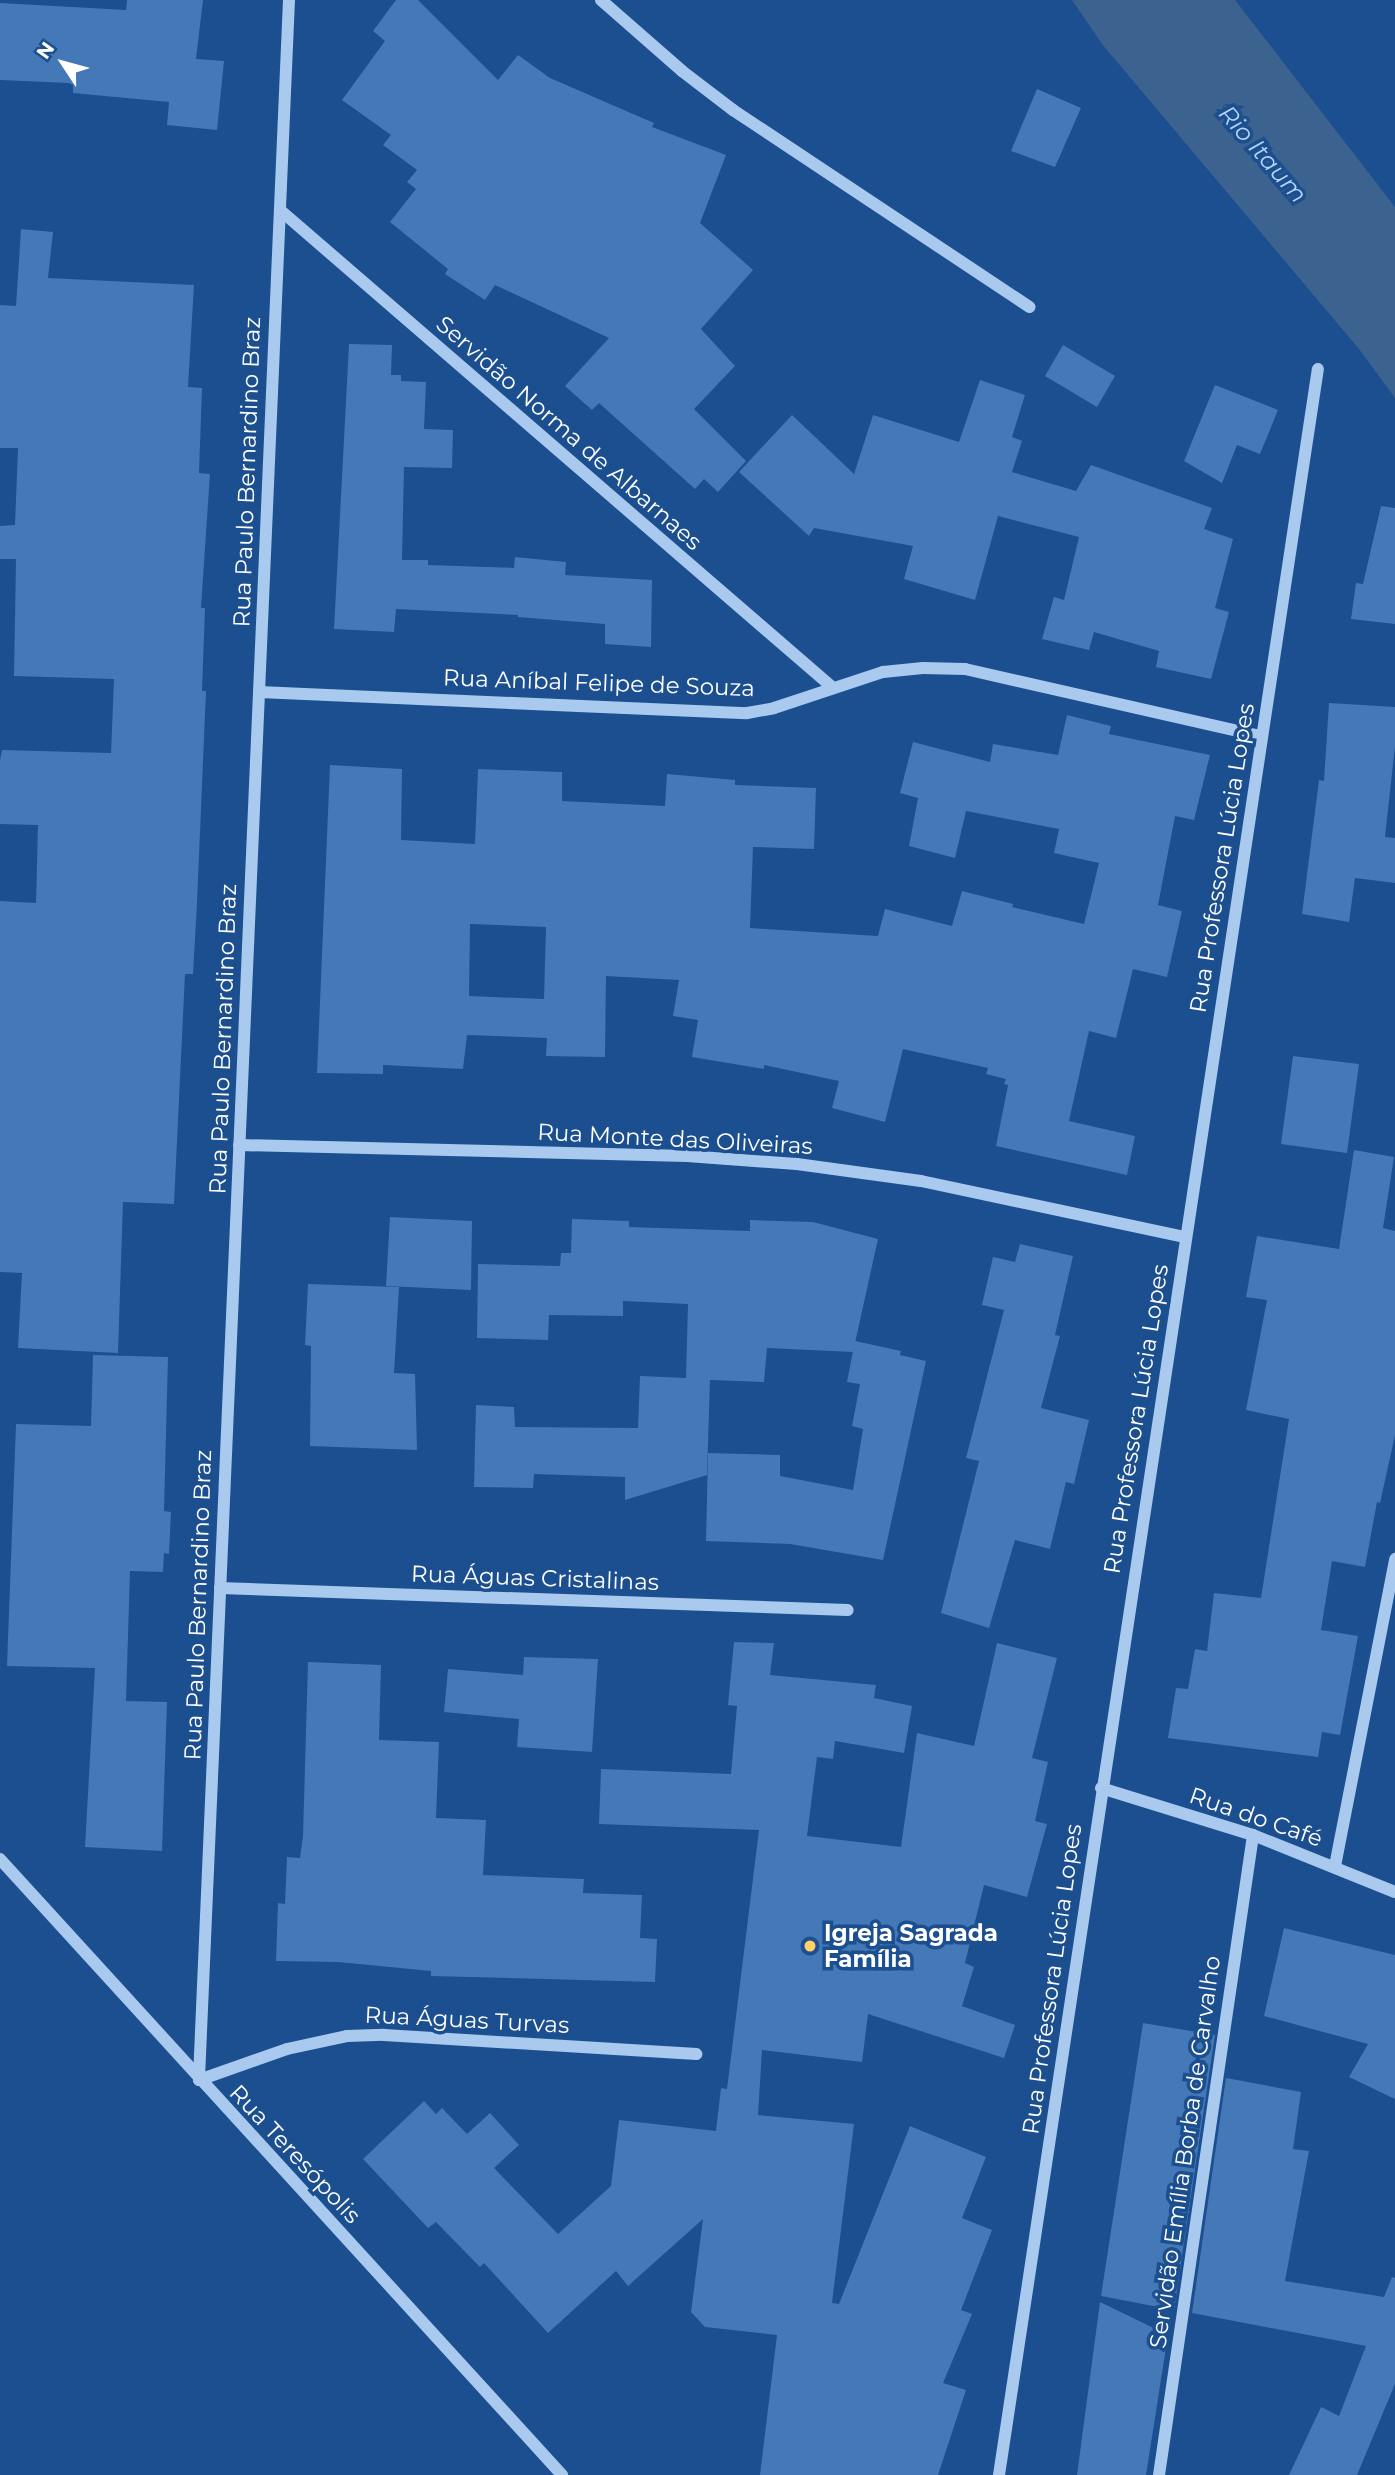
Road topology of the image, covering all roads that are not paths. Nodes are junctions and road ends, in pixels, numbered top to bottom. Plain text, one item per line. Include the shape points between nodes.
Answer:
1 (289, 0) edge
2 (601, 0) edge
3 (280, 210) junction
4 (1030, 306) dead end
5 (1318, 369) dead end
6 (832, 687) junction
7 (259, 692) junction
8 (1262, 736) junction
9 (239, 1146) junction
10 (1185, 1237) junction
11 (1395, 1559) edge
12 (220, 1588) junction
13 (848, 1610) dead end
14 (1101, 1788) junction
15 (1253, 1835) junction
16 (0, 1859) edge
17 (1335, 1866) junction
18 (1395, 1892) edge
19 (696, 2054) dead end
20 (199, 2080) junction
21 (562, 2475) edge
22 (999, 2475) edge
23 (1159, 2475) edge

1 - 3 street, Rua Paulo Bernardino Braz
2 - 4 street via 733,110
3 - 6 street, Servidão Norma de Albarnaes
3 - 7 street, Rua Paulo Bernardino Braz
5 - 8 street, Rua Professora Lúcia Lopes
6 - 7 street, Rua Aníbal Felipe de Souza via 774,708 747,712
6 - 8 street, Rua Aníbal Felipe de Souza via 883,672 965,669
7 - 9 street, Rua Paulo Bernardino Braz
8 - 10 street, Rua Professora Lúcia Lopes
9 - 10 street, Rua Monte das Oliveiras via 687,1156 797,1164 921,1181
9 - 12 street, Rua Paulo Bernardino Braz
10 - 14 street, Rua Professora Lúcia Lopes
11 - 17 street
12 - 13 street, Rua Águas Cristalinas
12 - 20 street, Rua Paulo Bernardino Braz
14 - 15 street, Rua do Café
14 - 22 street, Rua Professora Lúcia Lopes
15 - 17 street, Rua do Café
15 - 23 street, Servidão Emília Borba de Carvalho
16 - 20 street, Rua Teresópolis
17 - 18 street, Rua do Café
19 - 20 street, Rua Águas Turvas via 347,2036 286,2049
20 - 21 street, Rua Teresópolis

